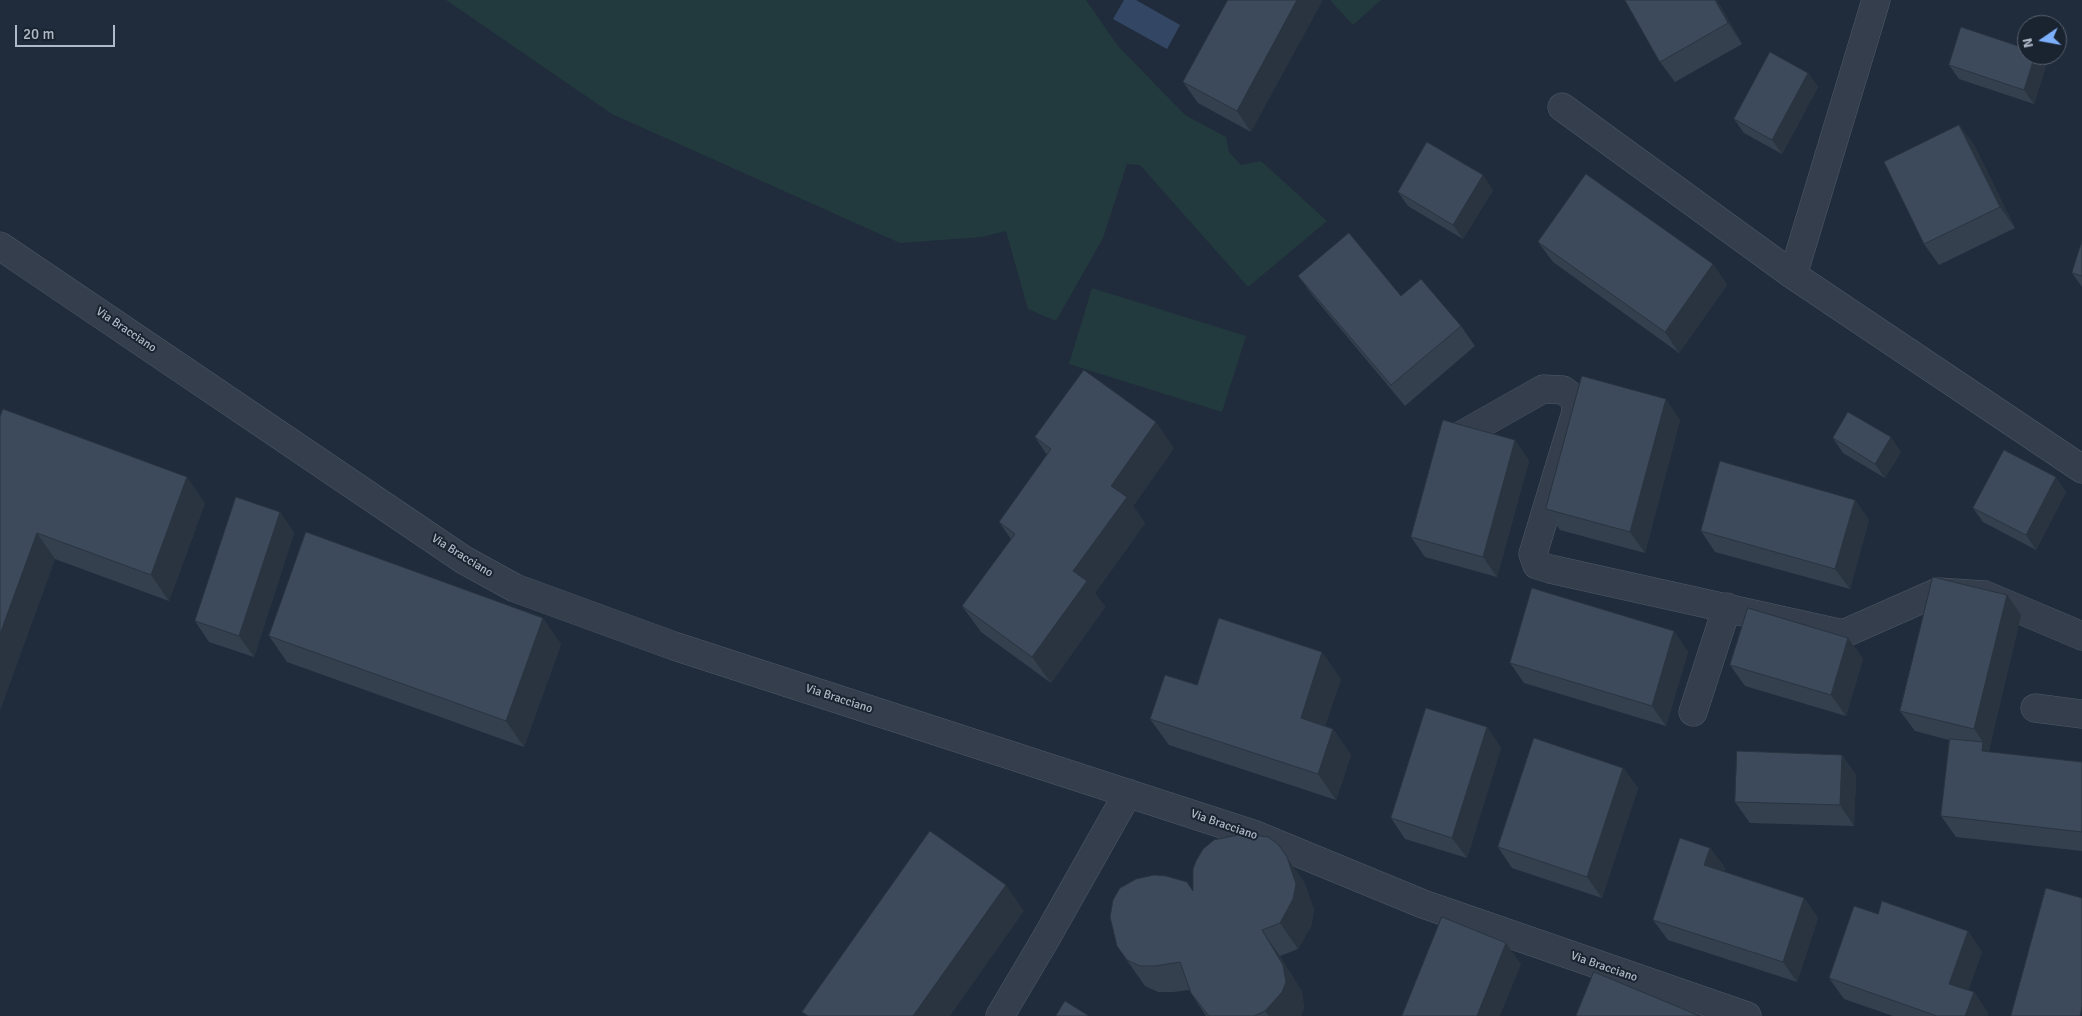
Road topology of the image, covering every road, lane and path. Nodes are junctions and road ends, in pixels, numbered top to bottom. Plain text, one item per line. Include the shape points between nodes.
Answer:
1 (1876, 0) edge
2 (1562, 107) dead end
3 (0, 246) edge
4 (1793, 275) junction
5 (1453, 440) edge
6 (2082, 469) edge
7 (1727, 607) junction
8 (2082, 636) edge
9 (2035, 708) dead end
10 (1693, 712) dead end
11 (2082, 714) edge
12 (1128, 793) junction
13 (1000, 1016) edge
14 (1747, 1016) edge

1 - 4 street
2 - 4 street
3 - 12 street, Via Bracciano via 464,560 516,588 674,646
4 - 6 street
5 - 7 street via 1542,389 1563,390 1575,398 1576,412 1533,554 1537,565
7 - 8 street via 1843,634 1938,592 1985,595
7 - 10 street
9 - 11 street
12 - 13 street
12 - 14 street, Via Bracciano via 1253,834 1423,904

